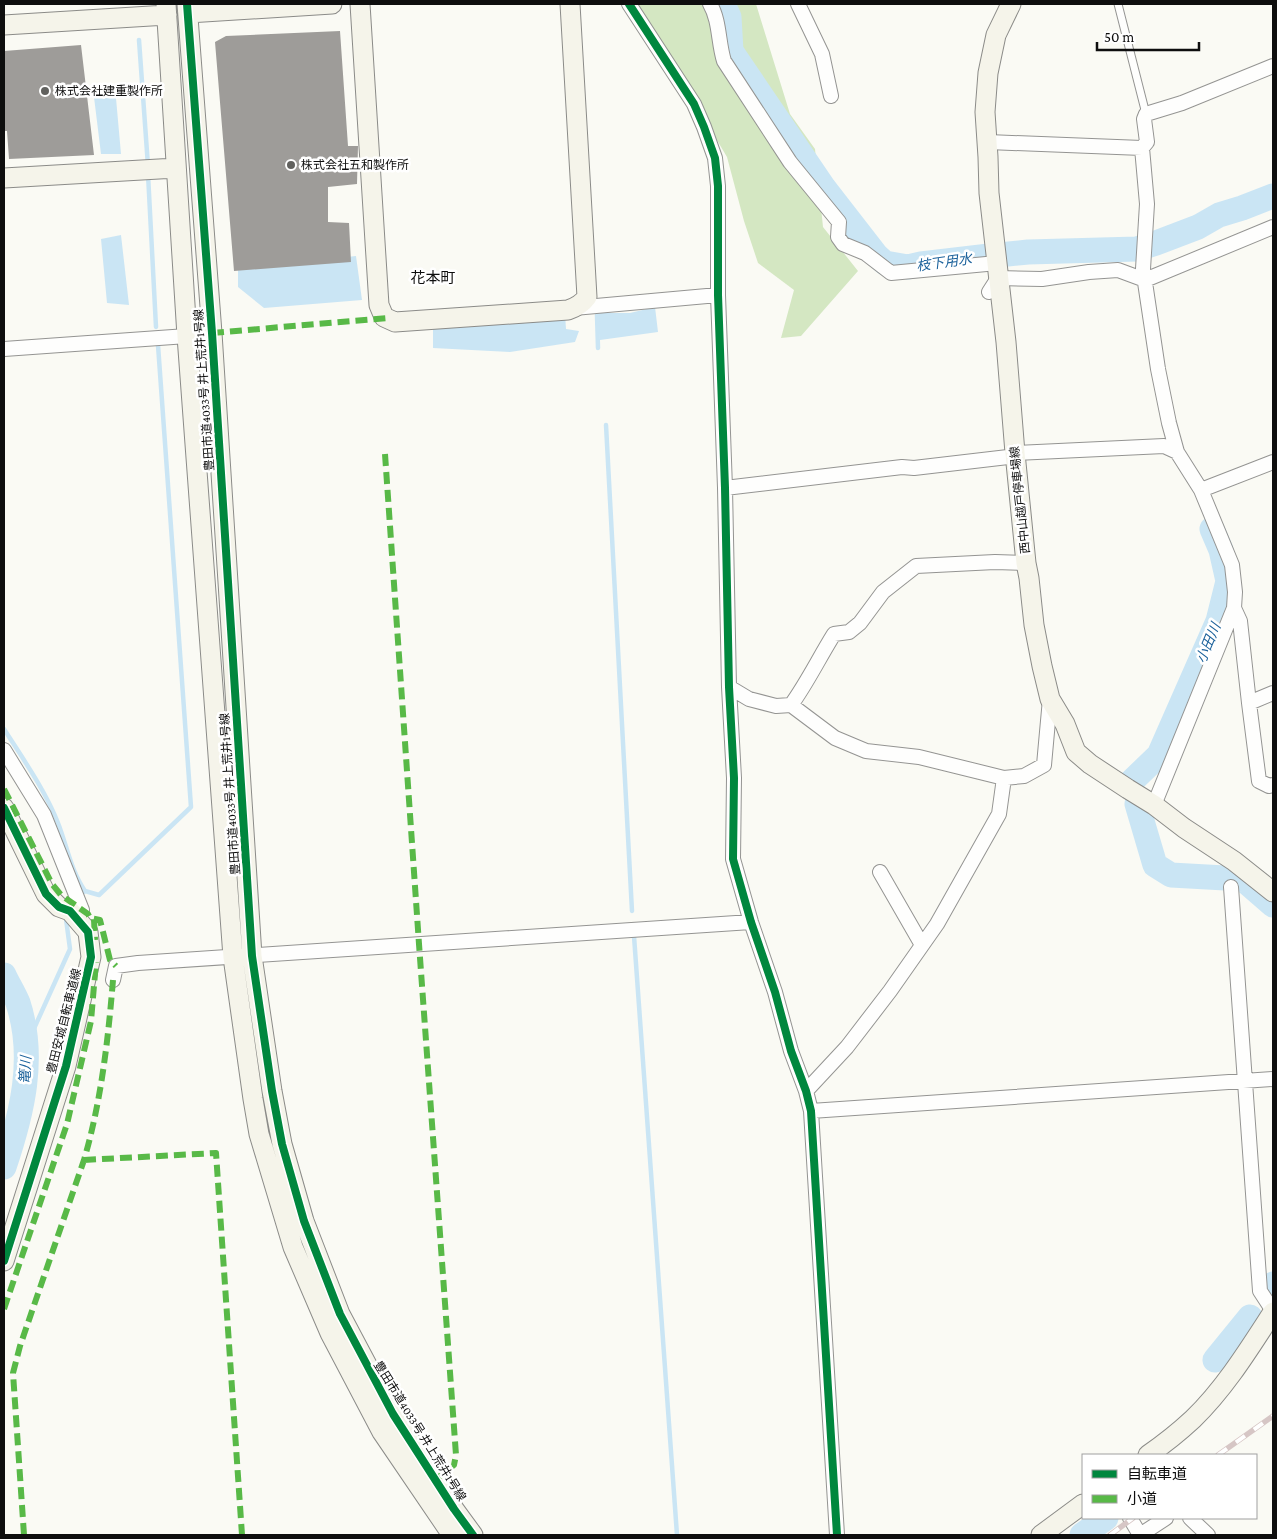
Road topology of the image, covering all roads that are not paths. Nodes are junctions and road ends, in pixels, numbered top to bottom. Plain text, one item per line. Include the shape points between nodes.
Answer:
1 (332, 4) edge
2 (360, 4) edge
3 (570, 4) edge
4 (630, 4) edge
5 (710, 4) edge
6 (798, 4) edge
7 (1011, 4) edge
8 (1118, 4) edge
9 (188, 8) edge
10 (166, 9) edge
11 (4, 25) edge
12 (1273, 66) edge
13 (831, 96) dead end
14 (1146, 114) junction
15 (988, 142) junction
16 (1142, 148) junction
17 (176, 168) junction
18 (4, 178) edge
19 (1273, 227) edge
20 (995, 270) junction
21 (1145, 280) junction
22 (718, 295) junction
23 (572, 308) junction
24 (187, 336) junction
25 (4, 349) edge
26 (1177, 452) junction
27 (1015, 453) junction
28 (1273, 462) edge
29 (725, 488) junction
30 (1201, 490) junction
31 (1026, 563) junction
32 (1234, 608) junction
33 (729, 687) junction
34 (1273, 693) edge
35 (1050, 699) junction
36 (1249, 703) junction
37 (790, 706) junction
38 (4, 750) edge
39 (1004, 778) junction
40 (1273, 785) edge
41 (1154, 805) junction
42 (4, 808) edge
43 (880, 872) dead end
44 (1231, 887) dead end
45 (1273, 892) edge
46 (82, 910) dead end
47 (751, 922) junction
48 (922, 944) junction
49 (243, 957) junction
50 (113, 980) dead end
51 (1273, 1079) edge
52 (1246, 1081) junction
53 (806, 1091) junction
54 (811, 1111) junction
55 (4, 1261) edge
56 (1273, 1312) edge
57 (1149, 1454) edge
58 (1082, 1505) edge
59 (1131, 1519) edge
60 (1164, 1519) edge
61 (1191, 1519) edge
62 (452, 1535) edge
63 (473, 1535) edge
64 (838, 1535) edge
65 (1041, 1535) edge
66 (1140, 1535) edge
67 (1208, 1535) edge

1 - 9 street
2 - 23 street via 382,314 395,322
3 - 23 street via 587,292 583,303
4 - 22 street via 694,104 715,158
5 - 20 street via 724,61 790,162 839,222 838,237 843,244 865,253 891,273
6 - 13 street via 822,54
7 - 15 street, 西中山越戸停車場線 via 996,34 988,73 985,112
8 - 14 lane
9 - 49 street, 豊田市道4033号 井上荒井1号線 via 212,333
10 - 11 street
10 - 17 street, 豊田市道4033号 井上荒井1号線
12 - 14 street
14 - 16 street via 1147,142
15 - 16 street
15 - 20 street, 西中山越戸停車場線
16 - 21 street via 1147,204 1143,258
17 - 18 street
17 - 24 street, 豊田市道4033号 井上荒井1号線
19 - 21 street
20 - 21 street via 1042,279 1118,270
20 - 27 street, 西中山越戸停車場線 via 1006,342
21 - 26 street via 1158,369
22 - 23 street
22 - 29 street
24 - 25 street
24 - 49 street, 豊田市道4033号 井上荒井1号線
26 - 27 street via 1164,446
26 - 30 street
27 - 29 street via 1008,457
27 - 31 street, 西中山越戸停車場線
28 - 30 street
29 - 33 street
30 - 32 street via 1232,565
31 - 35 street, 西中山越戸停車場線
31 - 37 street via 916,566 883,592 860,623 849,632 834,634
32 - 36 street via 1240,621
32 - 41 street
33 - 37 street via 749,699
33 - 47 street via 734,778 733,859
34 - 36 street
35 - 39 street via 1044,765 1024,776
35 - 41 street, 西中山越戸停車場線 via 1076,752
36 - 40 street via 1259,780
37 - 39 street via 835,738 866,751 919,757
38 - 46 street via 44,815
39 - 48 street via 999,814 952,899
41 - 45 street, 西中山越戸停車場線
42 - 55 street, 豊田安城自転車道線 via 46,894 59,907 70,911 88,932 91,957 63,1074
43 - 48 street
44 - 52 street
47 - 49 street
47 - 53 street
48 - 53 street via 847,1047
49 - 50 street via 116,966
49 - 62 street, 豊田市道4033号 井上荒井1号線 via 251,1090 259,1134 293,1247 330,1333 382,1432
49 - 63 street, 豊田市道4033号 井上荒井1号線 via 282,1144 320,1265 340,1314 380,1391
51 - 52 street
52 - 54 street
52 - 56 street via 1260,1291
53 - 54 street
54 - 64 street
56 - 57 street via 1236,1369 1194,1418
58 - 65 street
59 - 66 street
60 - 66 street
61 - 67 street

